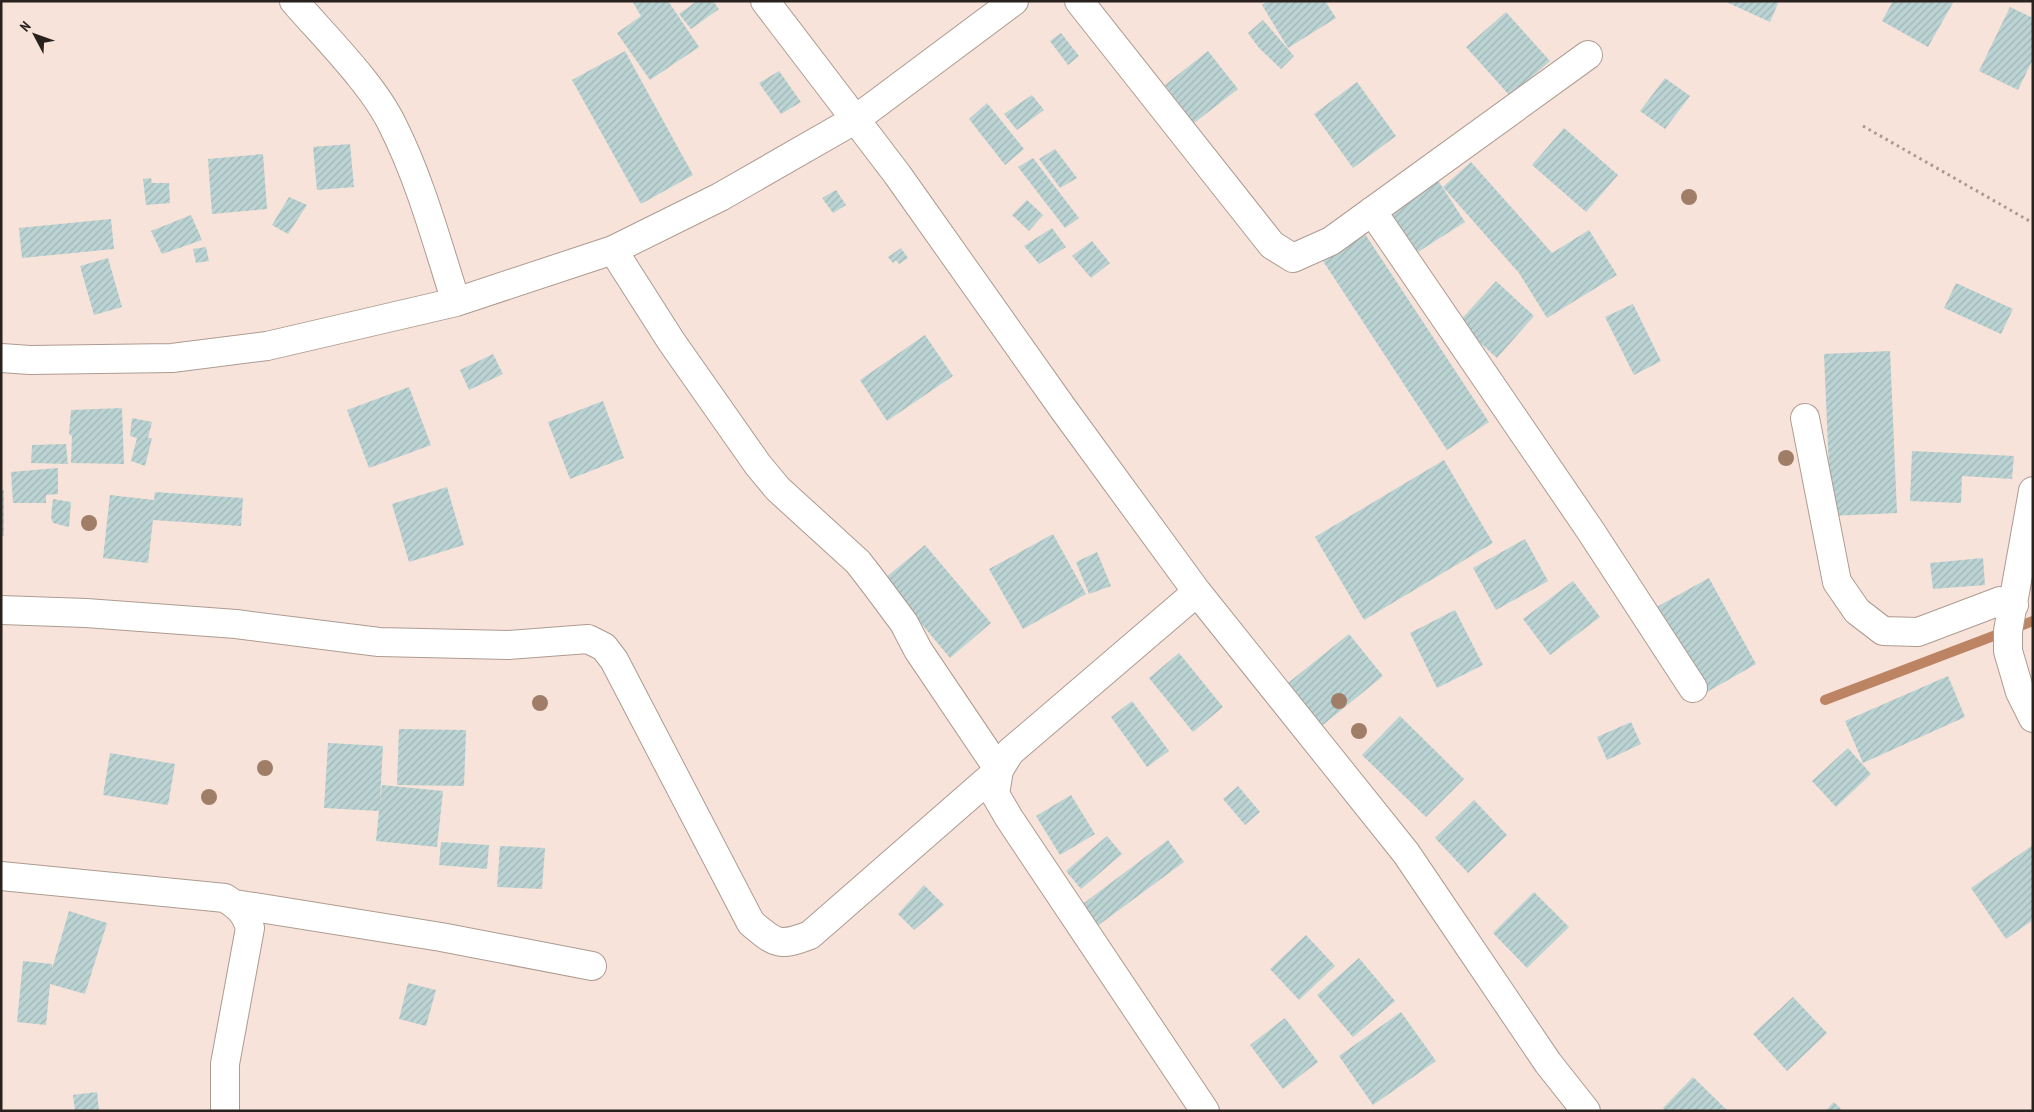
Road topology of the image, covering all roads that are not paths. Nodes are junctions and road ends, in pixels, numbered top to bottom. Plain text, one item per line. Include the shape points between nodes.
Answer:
1 (294, 1) edge
2 (765, 1) edge
3 (1014, 1) edge
4 (1079, 1) edge
5 (1588, 55) dead end
6 (856, 118) junction
7 (1372, 211) junction
8 (613, 250) junction
9 (456, 302) junction
10 (1, 358) edge
11 (1805, 418) dead end
12 (2033, 491) edge
13 (1197, 592) junction
14 (2014, 605) junction
15 (1, 610) edge
16 (1692, 688) dead end
17 (2033, 718) edge
18 (999, 770) junction
19 (1, 876) edge
20 (235, 904) junction
21 (592, 966) dead end
22 (225, 1111) edge
23 (1206, 1111) edge
24 (1586, 1111) edge

1 - 9 street via 374,96 393,125 419,188
2 - 6 street
3 - 6 street
4 - 7 street via 1272,245 1293,258 1331,241
5 - 7 street
6 - 8 street via 720,197
6 - 13 street
7 - 16 street via 1590,530
8 - 9 street
8 - 18 street via 671,342 747,451 778,489 858,562 904,623 918,650
9 - 10 street via 267,346 172,358
11 - 14 street via 1837,582 1857,611 1883,631 1918,632 2000,602
12 - 14 street
13 - 18 street via 1010,752
13 - 24 street via 1406,853 1548,1063
14 - 17 street via 2008,631 2008,651 2020,692
15 - 18 street via 236,624 379,642 508,645 588,640 604,647 614,660 751,923 772,940 789,943 810,935
18 - 23 street via 995,794 1008,818
19 - 20 street via 225,898
20 - 21 street via 440,937
20 - 22 street via 246,914 250,928 225,1064

